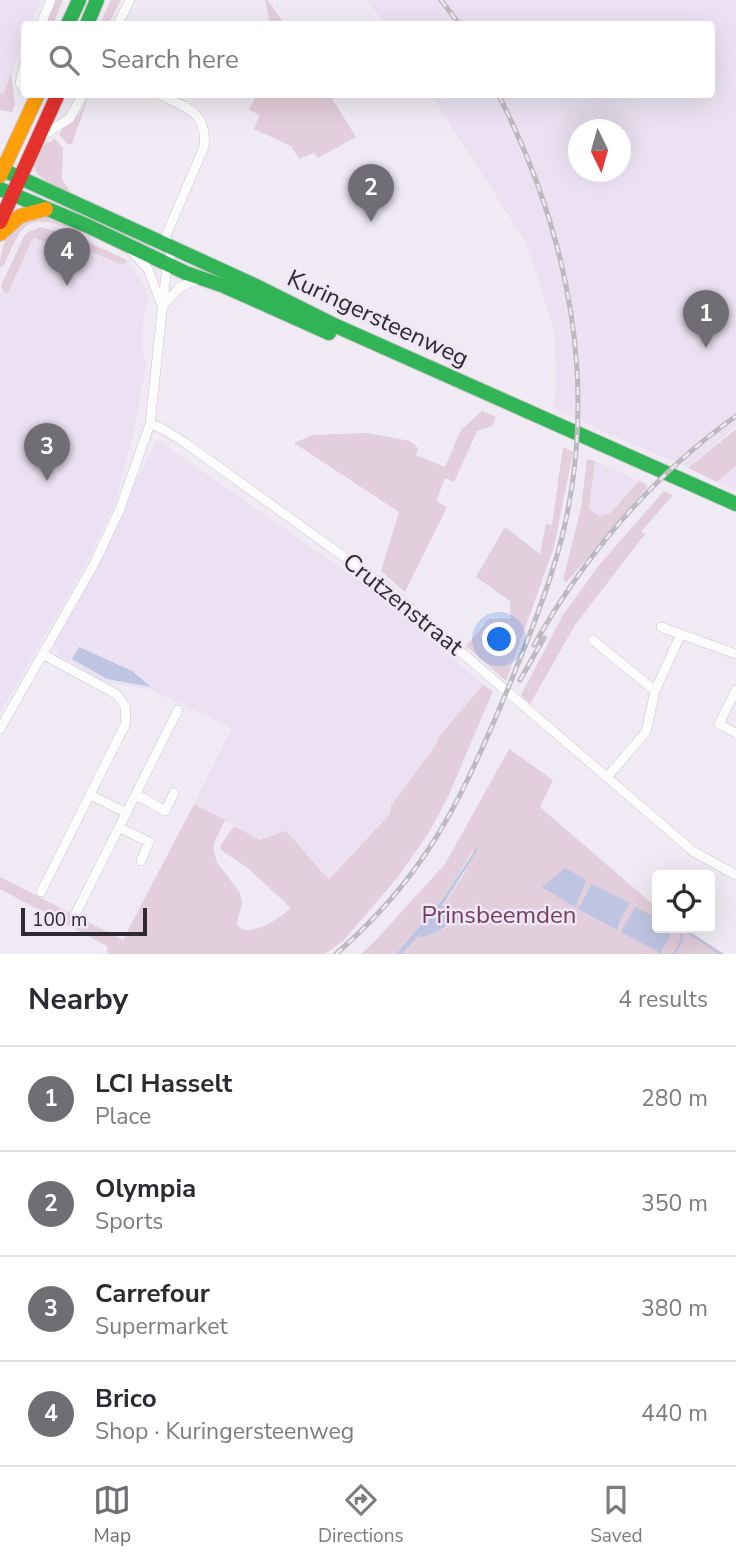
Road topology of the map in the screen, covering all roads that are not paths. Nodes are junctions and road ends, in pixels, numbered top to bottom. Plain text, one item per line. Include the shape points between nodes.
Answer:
1 (51, 0) edge
2 (79, 0) edge
3 (97, 0) edge
4 (130, 0) edge
5 (42, 21) edge
6 (69, 21) edge
7 (88, 21) edge
8 (120, 21) edge
9 (31, 98) edge
10 (56, 98) edge
11 (81, 98) edge
12 (166, 98) edge
13 (76, 111) junction
14 (37, 140) junction
15 (28, 161) junction
16 (1, 173) edge
17 (20, 179) junction
18 (6, 192) edge
19 (52, 193) junction
20 (47, 209) junction
21 (0, 222) edge
22 (0, 234) edge
23 (117, 239) junction
24 (172, 248) junction
25 (167, 264) junction
26 (202, 279) junction
27 (162, 306) junction
28 (150, 424) junction
29 (736, 503) edge
30 (736, 514) edge
31 (661, 627) dead end
32 (681, 634) junction
33 (593, 640) dead end
34 (736, 654) edge
35 (44, 655) junction
36 (736, 690) edge
37 (655, 691) junction
38 (178, 710) dead end
39 (0, 729) edge
40 (736, 733) edge
41 (607, 777) junction
42 (174, 793) dead end
43 (136, 794) junction
44 (90, 795) junction
45 (127, 813) junction
46 (120, 828) junction
47 (141, 860) dead end
48 (736, 875) edge
49 (41, 892) dead end
50 (76, 913) dead end

1 - 5 street
2 - 6 main road
3 - 7 main road
4 - 8 street
9 - 16 main road
10 - 13 street via 63,114
10 - 14 main road
11 - 13 street
12 - 24 street via 191,110 204,125 206,136 168,228 166,238
13 - 14 street
14 - 15 main road
15 - 17 main road
15 - 19 main road
16 - 17 main road, Kuringersteenweg
17 - 18 main road
17 - 19 main road, Kuringersteenweg
18 - 20 main road, Kuringersteenweg
18 - 21 main road
19 - 24 main road, Kuringersteenweg
20 - 22 main road via 17,216
20 - 23 main road, Kuringersteenweg
23 - 25 main road, Kuringersteenweg
23 - 27 street via 148,269
24 - 25 street
24 - 29 main road, Kuringersteenweg
25 - 26 main road, Kuringersteenweg
25 - 27 street
26 - 27 street via 180,287
26 - 30 main road, Kuringersteenweg
27 - 28 street
28 - 35 street via 94,564
28 - 41 street, Crutzenstraat via 184,442 382,584
31 - 32 street
32 - 34 street
32 - 37 street
33 - 37 street
35 - 39 street
35 - 44 street via 116,694 125,706 126,723
36 - 40 street via 719,724
37 - 41 street via 646,732
38 - 43 street
41 - 48 street, Crutzenstraat via 694,852
42 - 43 street via 165,811
43 - 45 street
44 - 45 street
44 - 49 street
45 - 46 street
46 - 47 street via 149,842
46 - 50 street

